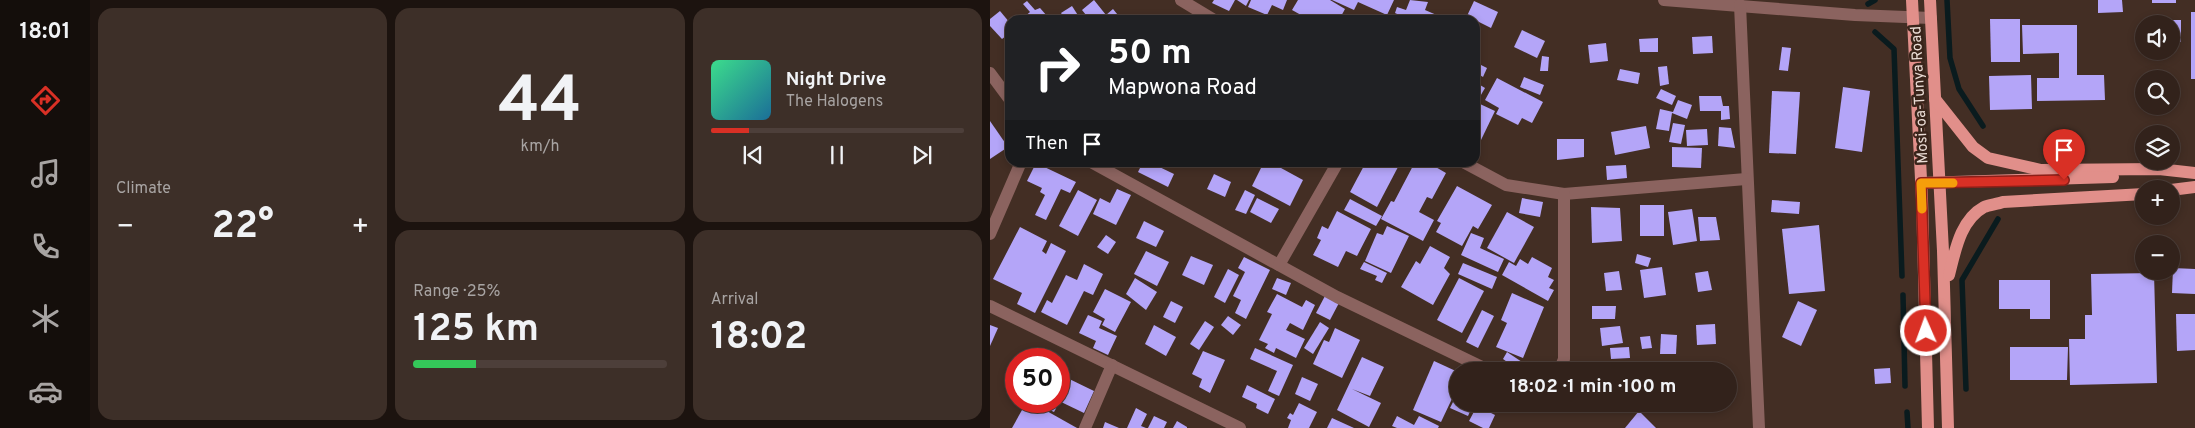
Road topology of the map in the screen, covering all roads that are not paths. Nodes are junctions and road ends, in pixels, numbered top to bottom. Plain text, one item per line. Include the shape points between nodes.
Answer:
1 (1181, 0) edge
2 (1664, 0) edge
3 (1912, 0) edge
4 (1930, 0) edge
5 (1740, 5) junction
6 (1206, 15) edge
7 (1912, 16) junction
8 (1931, 18) junction
9 (990, 73) edge
10 (1005, 93) edge
11 (1935, 99) junction
12 (1019, 167) edge
13 (1100, 167) edge
14 (1335, 167) edge
15 (1472, 167) edge
16 (2195, 173) edge
17 (1746, 179) junction
18 (1921, 183) junction
19 (1940, 183) junction
20 (2195, 187) edge
21 (2180, 189) edge
22 (1564, 194) junction
23 (2135, 195) edge
24 (990, 234) edge
25 (1278, 265) junction
26 (990, 306) edge
27 (1945, 310) junction
28 (1472, 362) edge
29 (1563, 362) edge
30 (1112, 365) junction
31 (1085, 428) edge
32 (1240, 428) edge
33 (1759, 428) edge
34 (1928, 428) edge
35 (1948, 428) edge

1 - 6 street
2 - 5 street
3 - 7 main road, Mosi-oa-Tunya Road
4 - 8 main road, Mosi-oa-Tunya Road
5 - 7 street via 1855,15
5 - 17 street
7 - 8 street
7 - 18 main road, Mosi-oa-Tunya Road
8 - 11 main road, Mosi-oa-Tunya Road
9 - 10 street
11 - 16 main road via 1973,147 1988,158 2042,170 2159,169
11 - 19 main road, Mosi-oa-Tunya Road
12 - 24 street
13 - 25 street
14 - 25 street
15 - 22 street via 1506,185
16 - 19 main road
17 - 22 street
17 - 33 street
18 - 19 main road
18 - 34 main road, Mosi-oa-Tunya Road
19 - 27 main road, Mosi-oa-Tunya Road
20 - 21 main road
22 - 29 street
23 - 27 main road via 2003,202 1984,207 1969,218 1956,245
25 - 28 street
26 - 30 street
27 - 35 main road, Mosi-oa-Tunya Road
30 - 31 street
30 - 32 street

